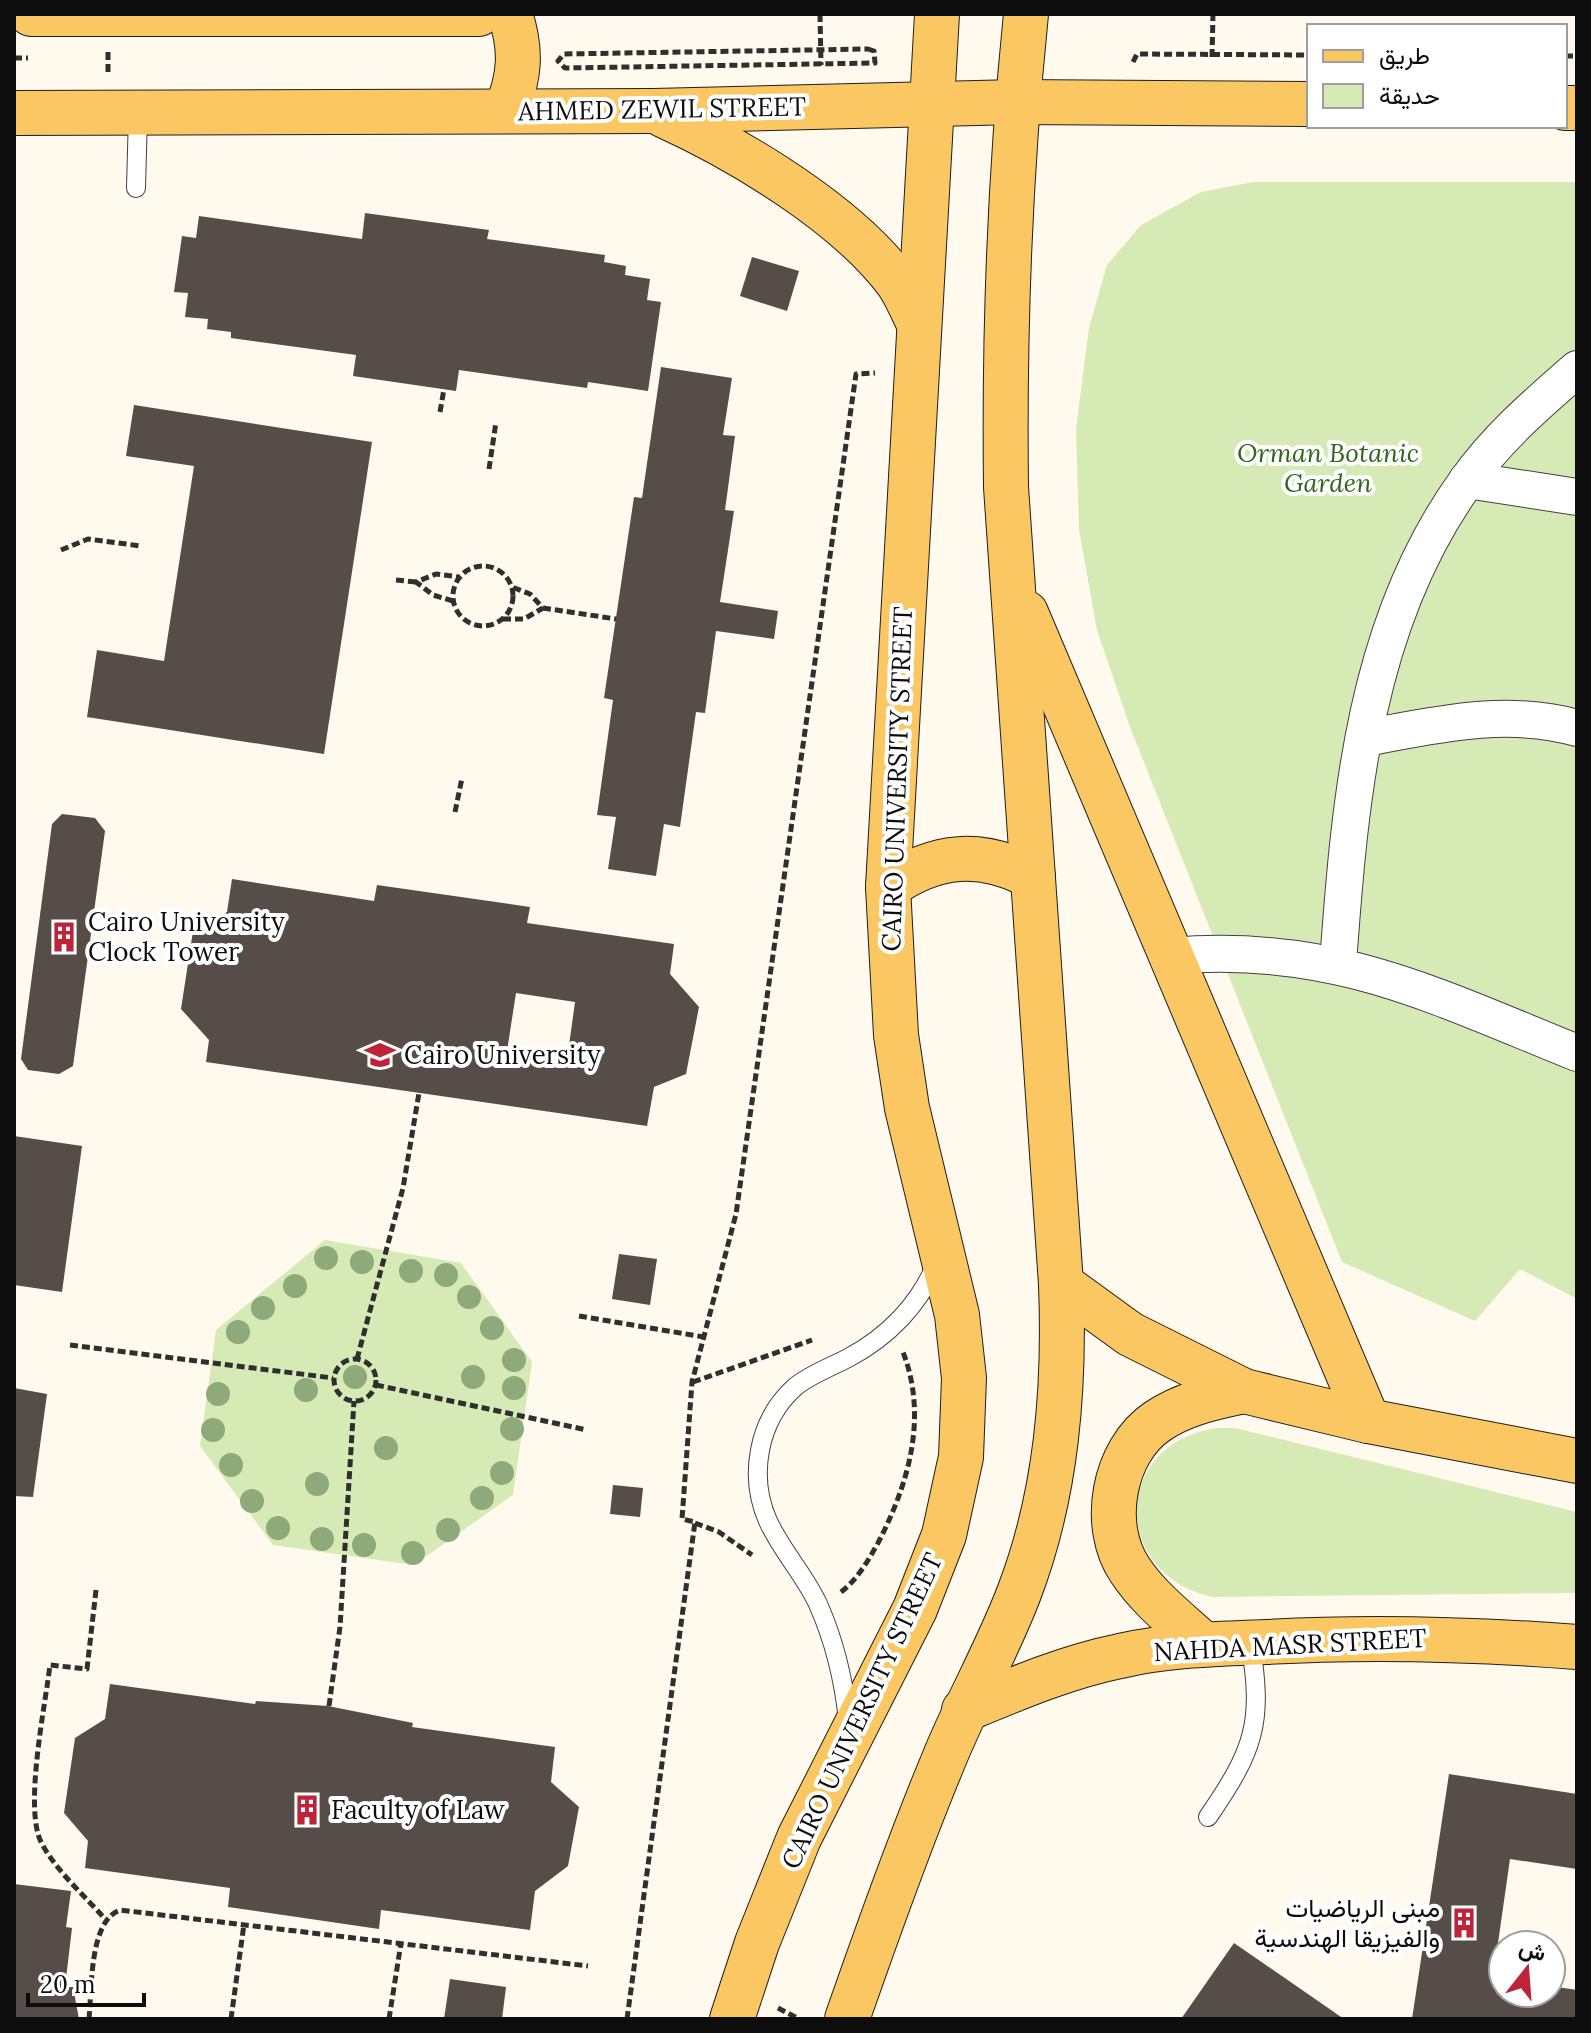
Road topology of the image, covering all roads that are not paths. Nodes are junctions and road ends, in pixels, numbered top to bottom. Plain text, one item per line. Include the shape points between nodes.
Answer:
1 (31, 14) edge
2 (479, 14) edge
3 (510, 14) edge
4 (937, 14) edge
5 (1026, 14) edge
6 (107, 15) edge
7 (1017, 102) junction
8 (1307, 104) edge
9 (931, 106) junction
10 (506, 111) junction
11 (653, 111) junction
12 (14, 113) edge
13 (123, 114) junction
14 (136, 188) dead end
15 (918, 322) junction
16 (1577, 369) edge
17 (1467, 480) junction
18 (1577, 497) edge
19 (1012, 579) junction
20 (1577, 728) edge
21 (1365, 738) junction
22 (1033, 877) junction
23 (888, 887) junction
24 (1171, 956) junction
25 (1338, 964) junction
26 (1577, 1053) edge
27 (941, 1252) junction
28 (1061, 1284) junction
29 (1244, 1391) junction
30 (1368, 1421) junction
31 (1577, 1461) edge
32 (1250, 1642) junction
33 (1203, 1644) junction
34 (1577, 1647) edge
35 (964, 1710) junction
36 (849, 1738) junction
37 (1208, 1817) dead end
38 (732, 2019) edge
39 (847, 2019) edge

1 - 6 main road
2 - 6 main road
3 - 10 main road via 520,62
4 - 9 main road, CAIRO UNIVERSITY STREET
5 - 7 main road
7 - 8 main road, AHMED ZEWIL STREET
7 - 9 main road, AHMED ZEWIL STREET
7 - 19 main road via 1004,370
9 - 11 main road, AHMED ZEWIL STREET via 822,86
9 - 15 main road, CAIRO UNIVERSITY STREET
10 - 11 main road, AHMED ZEWIL STREET
10 - 13 main road, AHMED ZEWIL STREET
11 - 15 main road via 721,143 810,201 898,283
12 - 13 main road, AHMED ZEWIL STREET
13 - 14 lane
15 - 23 main road, CAIRO UNIVERSITY STREET
16 - 17 street via 1515,424
17 - 18 street
17 - 21 street via 1429,538 1399,600 1378,666
19 - 22 main road
19 - 24 main road
20 - 21 street via 1495,718
21 - 25 street
22 - 23 main road via 985,858 959,857 909,872
22 - 28 main road
23 - 27 main road, CAIRO UNIVERSITY STREET via 896,1035 910,1123
24 - 25 street via 1279,954
24 - 30 main road
25 - 26 street via 1421,990
27 - 36 main road, CAIRO UNIVERSITY STREET via 957,1315 964,1378 961,1457 938,1550 915,1609
27 - 36 lane via 928,1284 893,1326 797,1386 772,1417 759,1454 757,1477 769,1523 804,1576 841,1671
28 - 29 main road via 1130,1334
28 - 35 main road via 1062,1382 1044,1511 1019,1593
29 - 30 main road
29 - 33 main road via 1190,1403 1155,1423 1129,1453 1115,1491 1114,1530 1128,1568
30 - 31 main road
32 - 33 main road, NAHDA MASR STREET
32 - 34 main road, NAHDA MASR STREET via 1363,1636
32 - 37 lane via 1257,1719 1240,1764
33 - 35 main road, NAHDA MASR STREET via 1121,1655 1040,1678
35 - 39 main road
36 - 38 main road, CAIRO UNIVERSITY STREET via 799,1838

